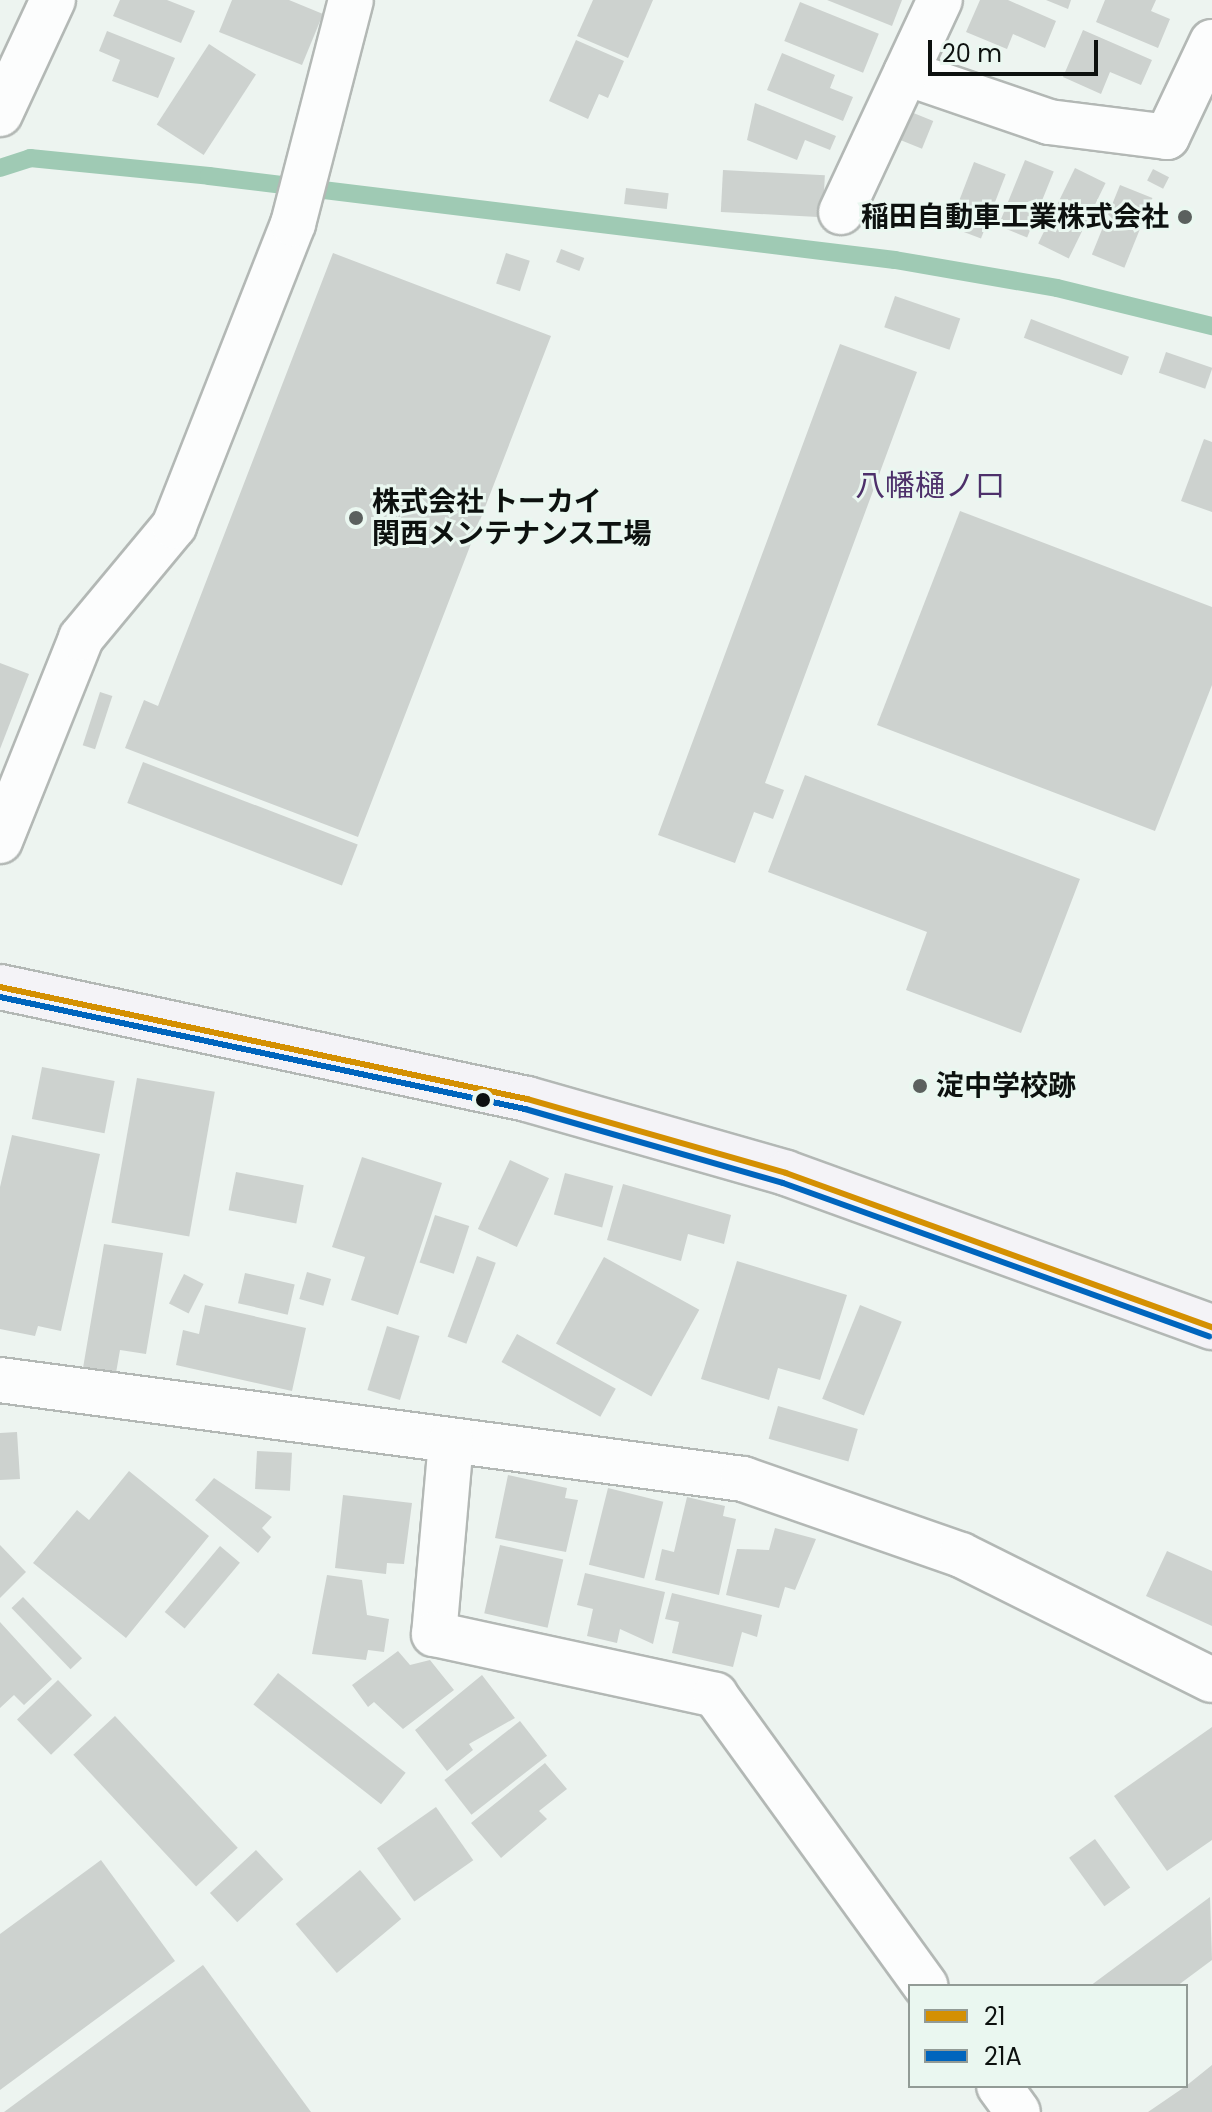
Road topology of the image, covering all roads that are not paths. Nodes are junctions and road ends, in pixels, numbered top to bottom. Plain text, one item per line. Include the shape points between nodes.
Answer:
1 (53, 0) edge
2 (351, 0) edge
3 (940, 0) edge
4 (1212, 42) edge
5 (906, 73) junction
6 (0, 114) edge
7 (841, 212) dead end
8 (0, 841) edge
9 (0, 987) edge
10 (1212, 1327) edge
11 (0, 1380) edge
12 (451, 1441) junction
13 (1212, 1680) edge
14 (925, 1984) edge
15 (1000, 2088) edge
16 (1018, 2112) edge

1 - 6 street
2 - 8 street via 293,224 174,526 81,638
3 - 5 street
4 - 5 street via 1167,137 1049,122
5 - 7 street
9 - 10 main road via 527,1099 786,1173
11 - 12 street
12 - 13 street via 743,1479 961,1555
12 - 14 street via 434,1634 715,1695
15 - 16 street

